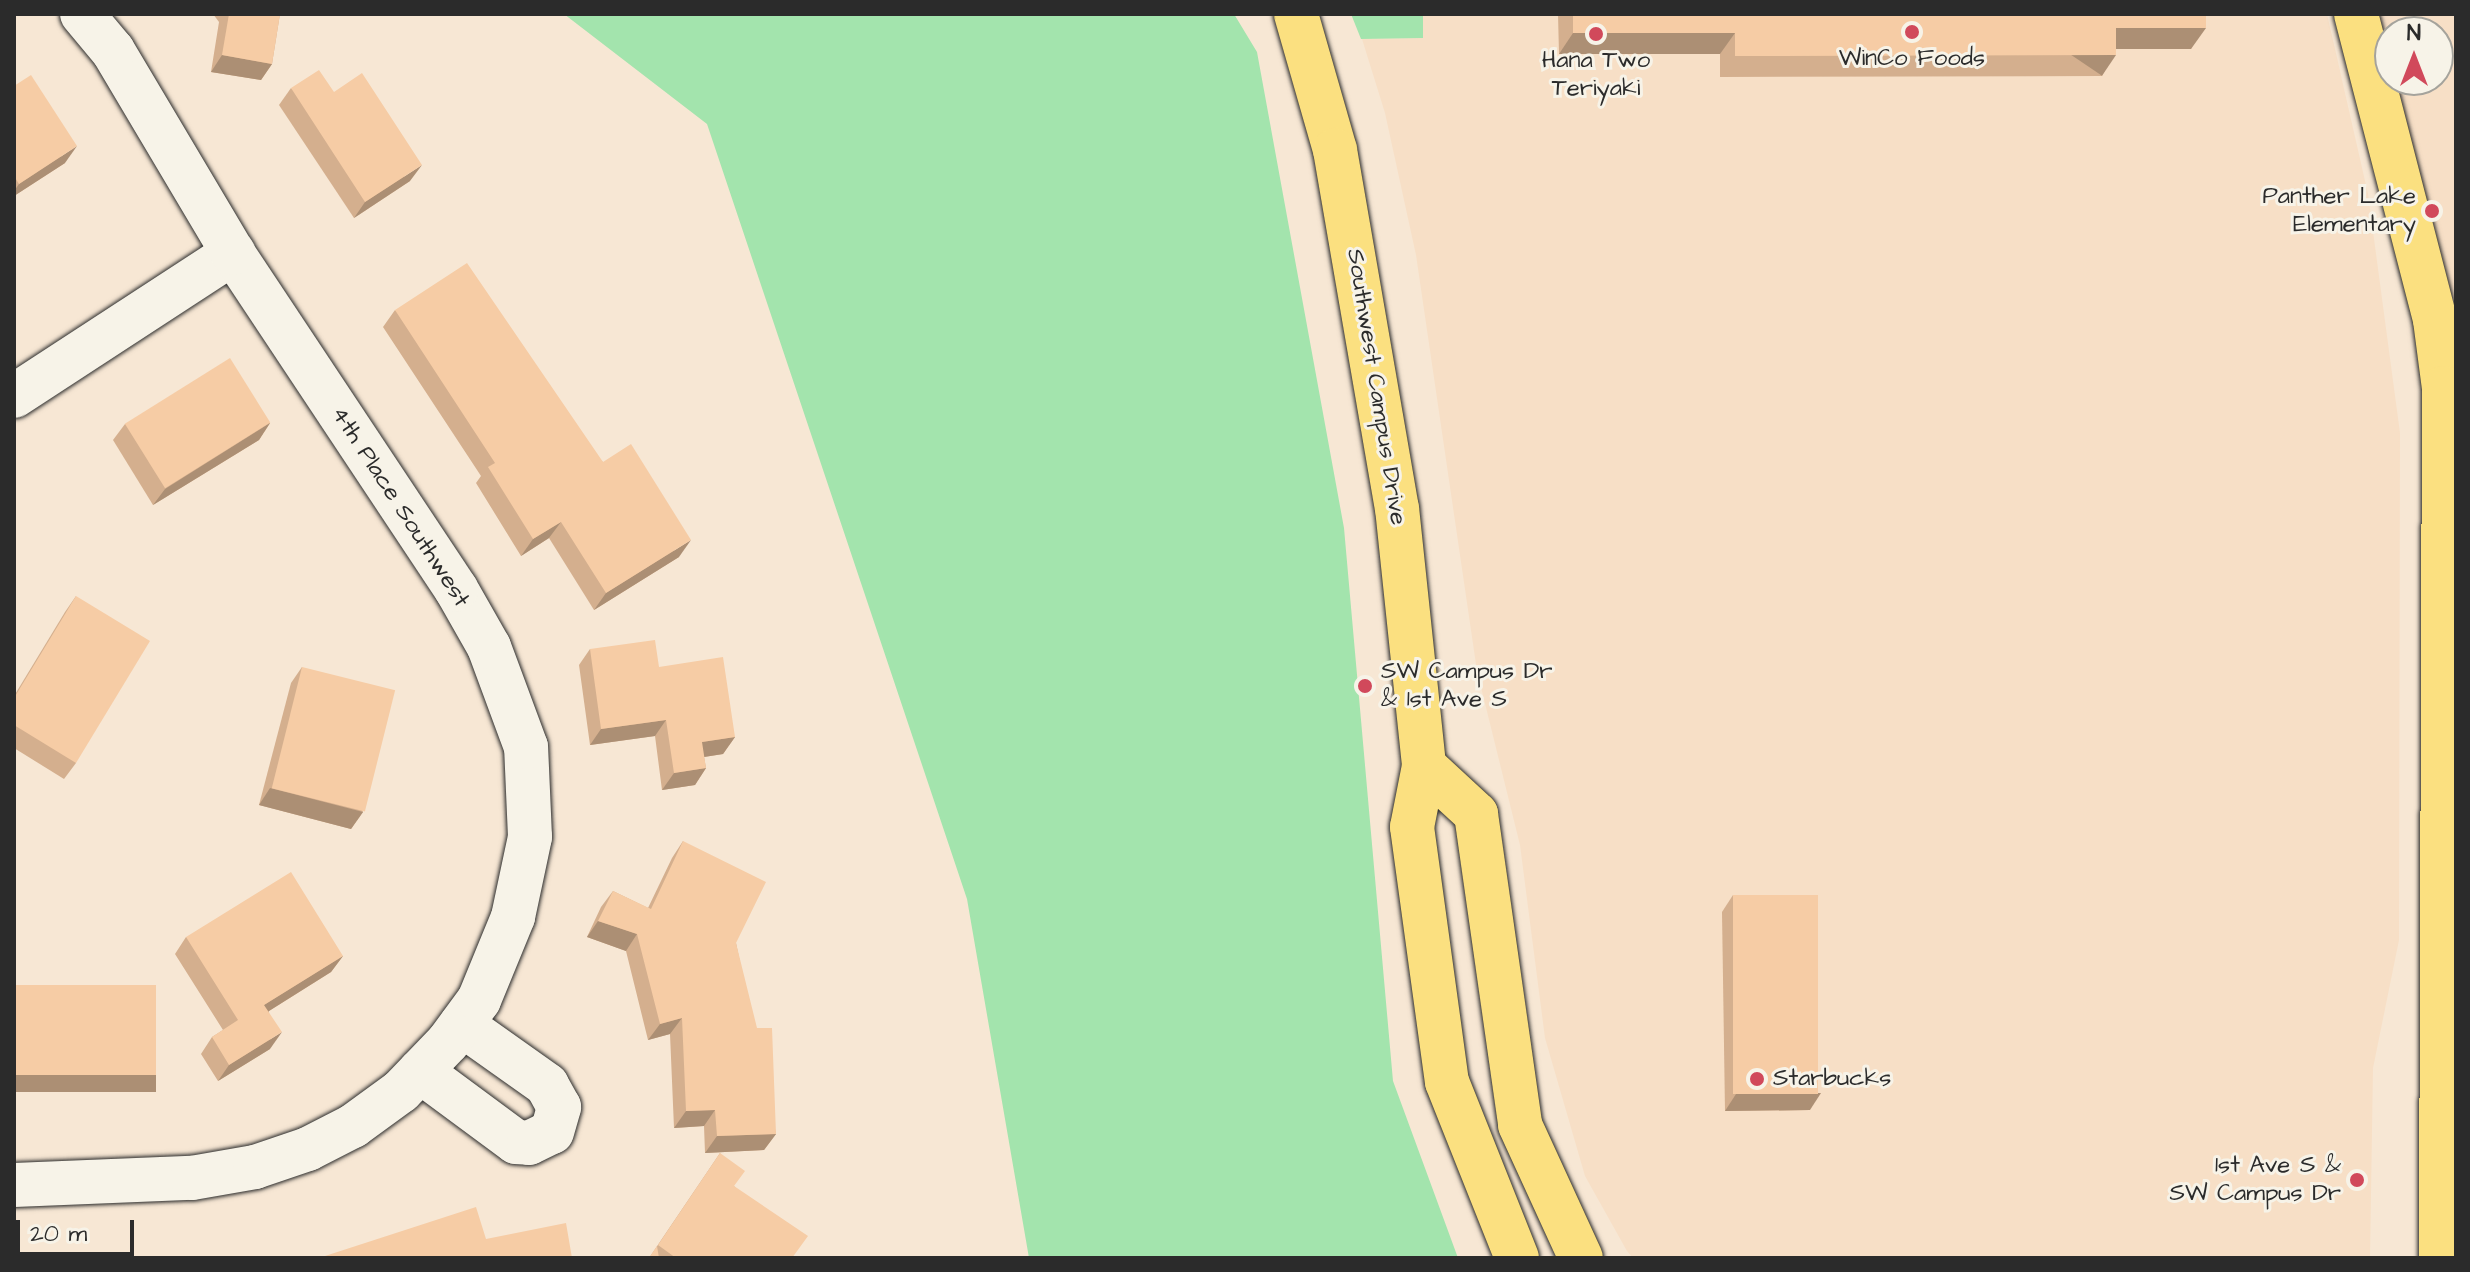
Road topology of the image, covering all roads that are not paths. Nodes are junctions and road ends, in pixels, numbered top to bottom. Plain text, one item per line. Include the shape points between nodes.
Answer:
1 (82, 14) edge
2 (1296, 14) edge
3 (2356, 14) edge
4 (233, 253) junction
5 (14, 396) edge
6 (1424, 766) junction
7 (14, 1185) edge
8 (1517, 1258) edge
9 (1581, 1258) edge
10 (2441, 1258) edge

1 - 4 street, 4th Place Southwest via 113,51
2 - 6 main road, Southwest Campus Drive via 1335,150 1369,331 1397,508
3 - 10 main road via 2435,320 2444,388
4 - 5 street
4 - 7 street, 4th Place Southwest via 456,589 500,671 520,724 531,792 524,878 499,958 443,1046 353,1126 255,1167 164,1180
6 - 8 main road, Southwest Campus Drive via 1412,827 1447,1082
6 - 9 main road via 1476,814 1520,1125

